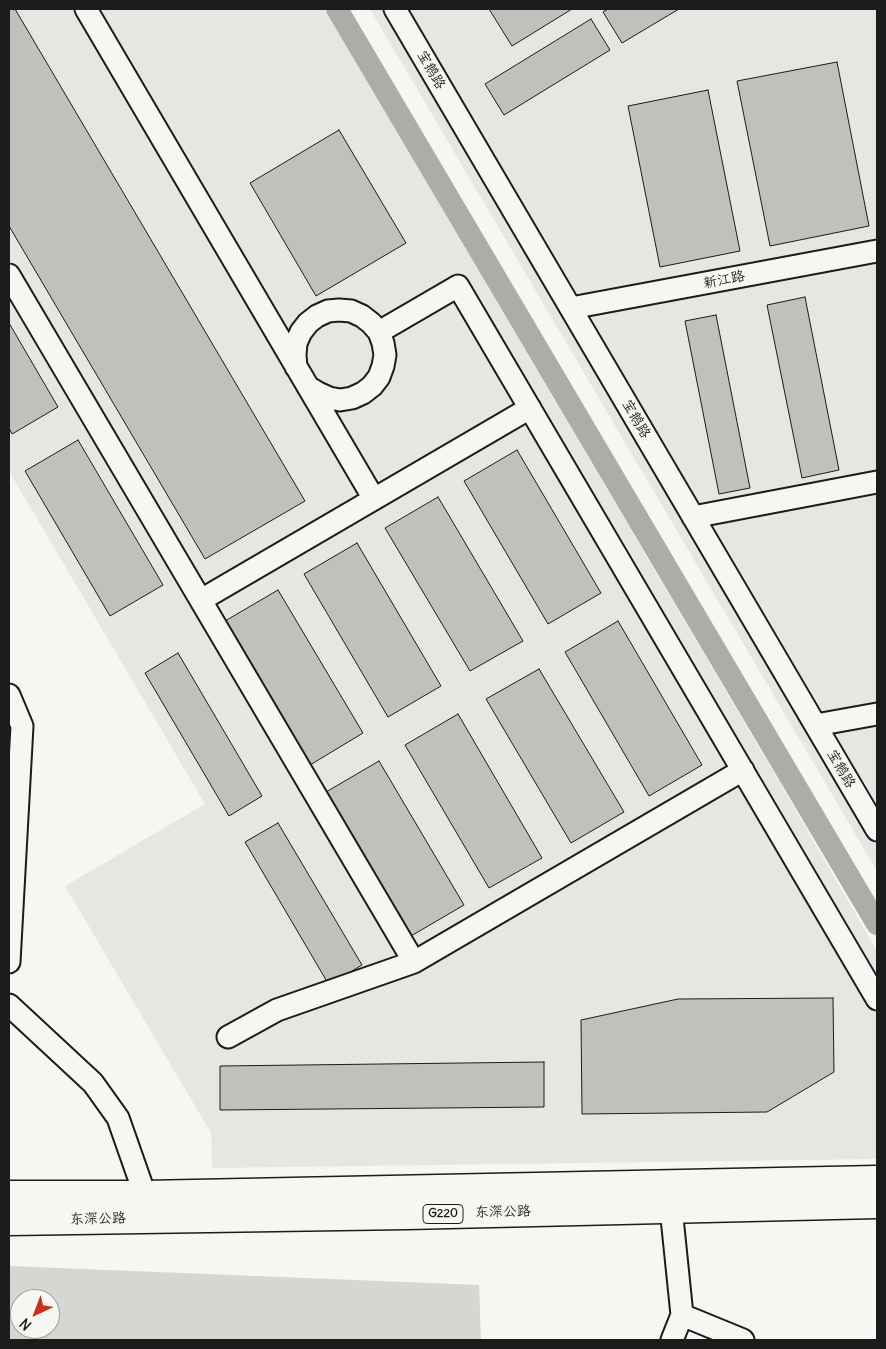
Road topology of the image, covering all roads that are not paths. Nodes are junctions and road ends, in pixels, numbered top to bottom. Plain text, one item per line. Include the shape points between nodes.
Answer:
1 (86, 9) edge
2 (395, 9) edge
3 (877, 251) edge
4 (9, 274) edge
5 (571, 308) junction
6 (379, 332) junction
7 (296, 367) junction
8 (308, 387) junction
9 (530, 408) junction
10 (877, 482) edge
11 (374, 499) junction
12 (693, 516) junction
13 (201, 600) junction
14 (9, 695) edge
15 (877, 714) edge
16 (816, 725) junction
17 (743, 770) junction
18 (877, 830) edge
19 (9, 962) edge
20 (414, 962) junction
21 (877, 999) edge
22 (9, 1006) edge
23 (228, 1037) dead end
24 (877, 1180) edge
25 (9, 1195) edge
26 (145, 1196) junction
27 (877, 1204) edge
28 (671, 1208) junction
29 (9, 1221) edge
30 (682, 1315) junction
31 (672, 1340) edge
32 (743, 1340) edge

1 - 7 lane
2 - 5 lane, 宝鹅路
3 - 5 lane, 新江路
4 - 13 lane
5 - 12 lane, 宝鹅路
6 - 7 lane via 362,316 351,311 328,311 317,316 301,332 296,343
6 - 8 lane via 385,354 383,366 379,377 363,393 340,400
6 - 9 lane via 458,286
7 - 8 lane
8 - 11 lane
9 - 11 lane
9 - 17 lane
10 - 12 lane
11 - 13 lane
12 - 16 lane, 宝鹅路
13 - 20 lane
14 - 19 lane via 22,726
15 - 16 lane
16 - 18 lane, 宝鹅路
17 - 20 lane
17 - 21 lane
20 - 23 lane via 277,1010
22 - 26 lane via 93,1083 118,1118
24 - 26 highway, 东深公路 / G220
25 - 26 highway, 东深公路 / G220
27 - 28 highway, 东深公路 / G220
28 - 29 highway, 东深公路 / G220
28 - 30 lane
30 - 31 lane
30 - 32 lane

